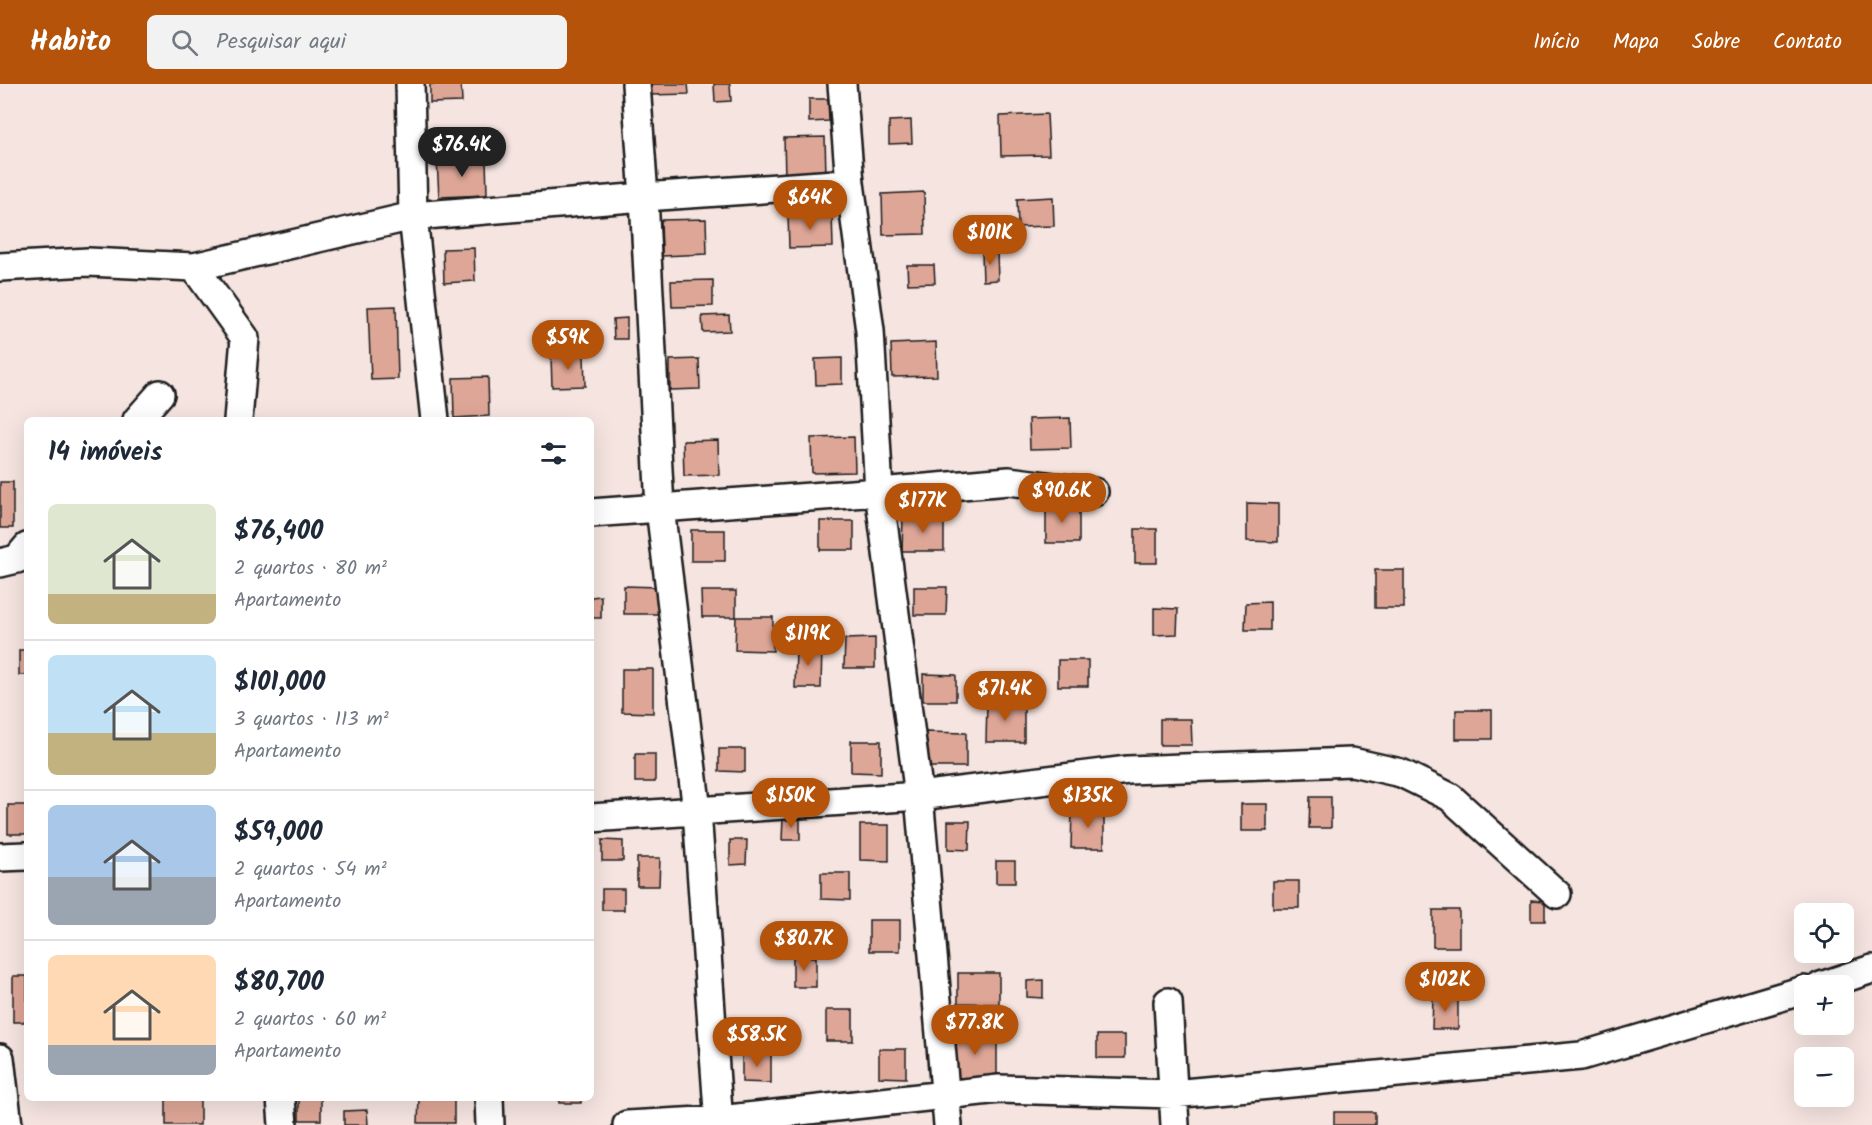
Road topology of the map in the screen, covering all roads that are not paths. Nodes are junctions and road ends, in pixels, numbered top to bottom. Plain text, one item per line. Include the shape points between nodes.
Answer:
1 (410, 84) edge
2 (636, 84) edge
3 (842, 84) edge
4 (850, 183) junction
5 (644, 197) junction
6 (412, 216) junction
7 (0, 267) edge
8 (194, 267) junction
9 (160, 394) dead end
10 (140, 417) edge
11 (238, 417) edge
12 (435, 417) edge
13 (879, 492) junction
14 (1094, 492) dead end
15 (660, 507) junction
16 (594, 513) edge
17 (24, 551) edge
18 (0, 563) edge
19 (919, 796) junction
20 (697, 811) junction
21 (594, 818) edge
22 (0, 856) edge
23 (24, 856) edge
24 (1557, 894) dead end
25 (1872, 969) edge
26 (1854, 975) edge
27 (1794, 993) edge
28 (1168, 1002) dead end
29 (0, 1058) edge
30 (1173, 1094) junction
31 (946, 1095) junction
32 (281, 1101) edge
33 (489, 1101) edge
34 (719, 1123) edge
35 (8, 1125) edge
36 (283, 1125) edge
37 (490, 1125) edge
38 (627, 1125) edge
39 (948, 1125) edge
40 (1175, 1125) edge

1 - 6 street
2 - 5 street
3 - 4 street
4 - 5 street
4 - 13 street via 870,331
5 - 6 street
5 - 15 street
6 - 8 street
6 - 12 street
7 - 8 street via 88,262
8 - 11 street via 245,338
9 - 10 street
13 - 14 street via 1009,481
13 - 15 street
13 - 19 street
15 - 16 street
15 - 20 street
17 - 18 street via 17,559
19 - 20 street
19 - 24 street via 1128,770 1352,762 1401,773 1450,797
19 - 31 street
20 - 21 street
20 - 34 street
22 - 23 street
25 - 26 street
27 - 30 street via 1581,1056
28 - 30 street
29 - 35 street
30 - 31 street via 999,1089
30 - 40 street
31 - 34 street
31 - 39 street
32 - 36 street
33 - 37 street
34 - 38 street

